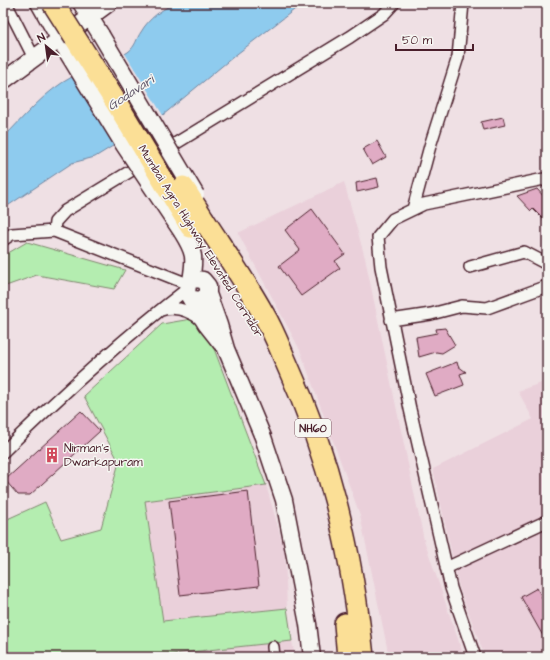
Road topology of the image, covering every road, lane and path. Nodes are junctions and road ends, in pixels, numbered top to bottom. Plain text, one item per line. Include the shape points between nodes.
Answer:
1 (6, 3) edge
2 (39, 3) edge
3 (53, 3) edge
4 (69, 3) edge
5 (80, 3) edge
6 (394, 3) edge
7 (463, 3) edge
8 (105, 4) edge
9 (90, 18) junction
10 (63, 46) junction
11 (34, 58) junction
12 (3, 81) edge
13 (547, 182) edge
14 (413, 209) junction
15 (54, 231) junction
16 (3, 240) edge
17 (547, 264) edge
18 (470, 267) dead end
19 (547, 286) edge
20 (193, 290) junction
21 (176, 308) junction
22 (157, 312) junction
23 (391, 320) junction
24 (206, 324) junction
25 (226, 349) junction
26 (3, 452) edge
27 (547, 521) edge
28 (446, 568) junction
29 (312, 657) edge
30 (348, 657) edge
31 (363, 657) edge
32 (372, 657) edge
33 (474, 657) edge

1 - 11 street
2 - 10 street
3 - 30 highway, Mumbai Agra Highway Elevated Corridor / NH60, bridge via 191,227 256,326 318,478 337,554
4 - 31 highway, Mumbai Agra Highway Elevated Corridor / NH60, bridge via 264,315 302,397 343,524 358,604
5 - 9 street
6 - 15 street via 384,14 350,37 65,211 55,222
7 - 14 street via 458,57
8 - 9 street
9 - 10 street
9 - 32 street, bridge via 210,220 259,286 299,373 330,453 348,520 370,630
10 - 11 street
10 - 20 street, bridge via 193,250
11 - 12 street
13 - 14 street via 544,179 536,180 424,204
14 - 23 street via 393,219 378,237
15 - 16 street via 12,234
15 - 20 street
17 - 18 street via 524,252
19 - 23 street via 487,308 462,306
20 - 21 street
20 - 22 street
20 - 24 street
20 - 25 street via 219,324
21 - 22 street
21 - 24 street via 193,314
22 - 26 street via 38,417
23 - 28 street
24 - 25 street
25 - 29 street via 263,437 284,500
27 - 28 street
28 - 33 street

